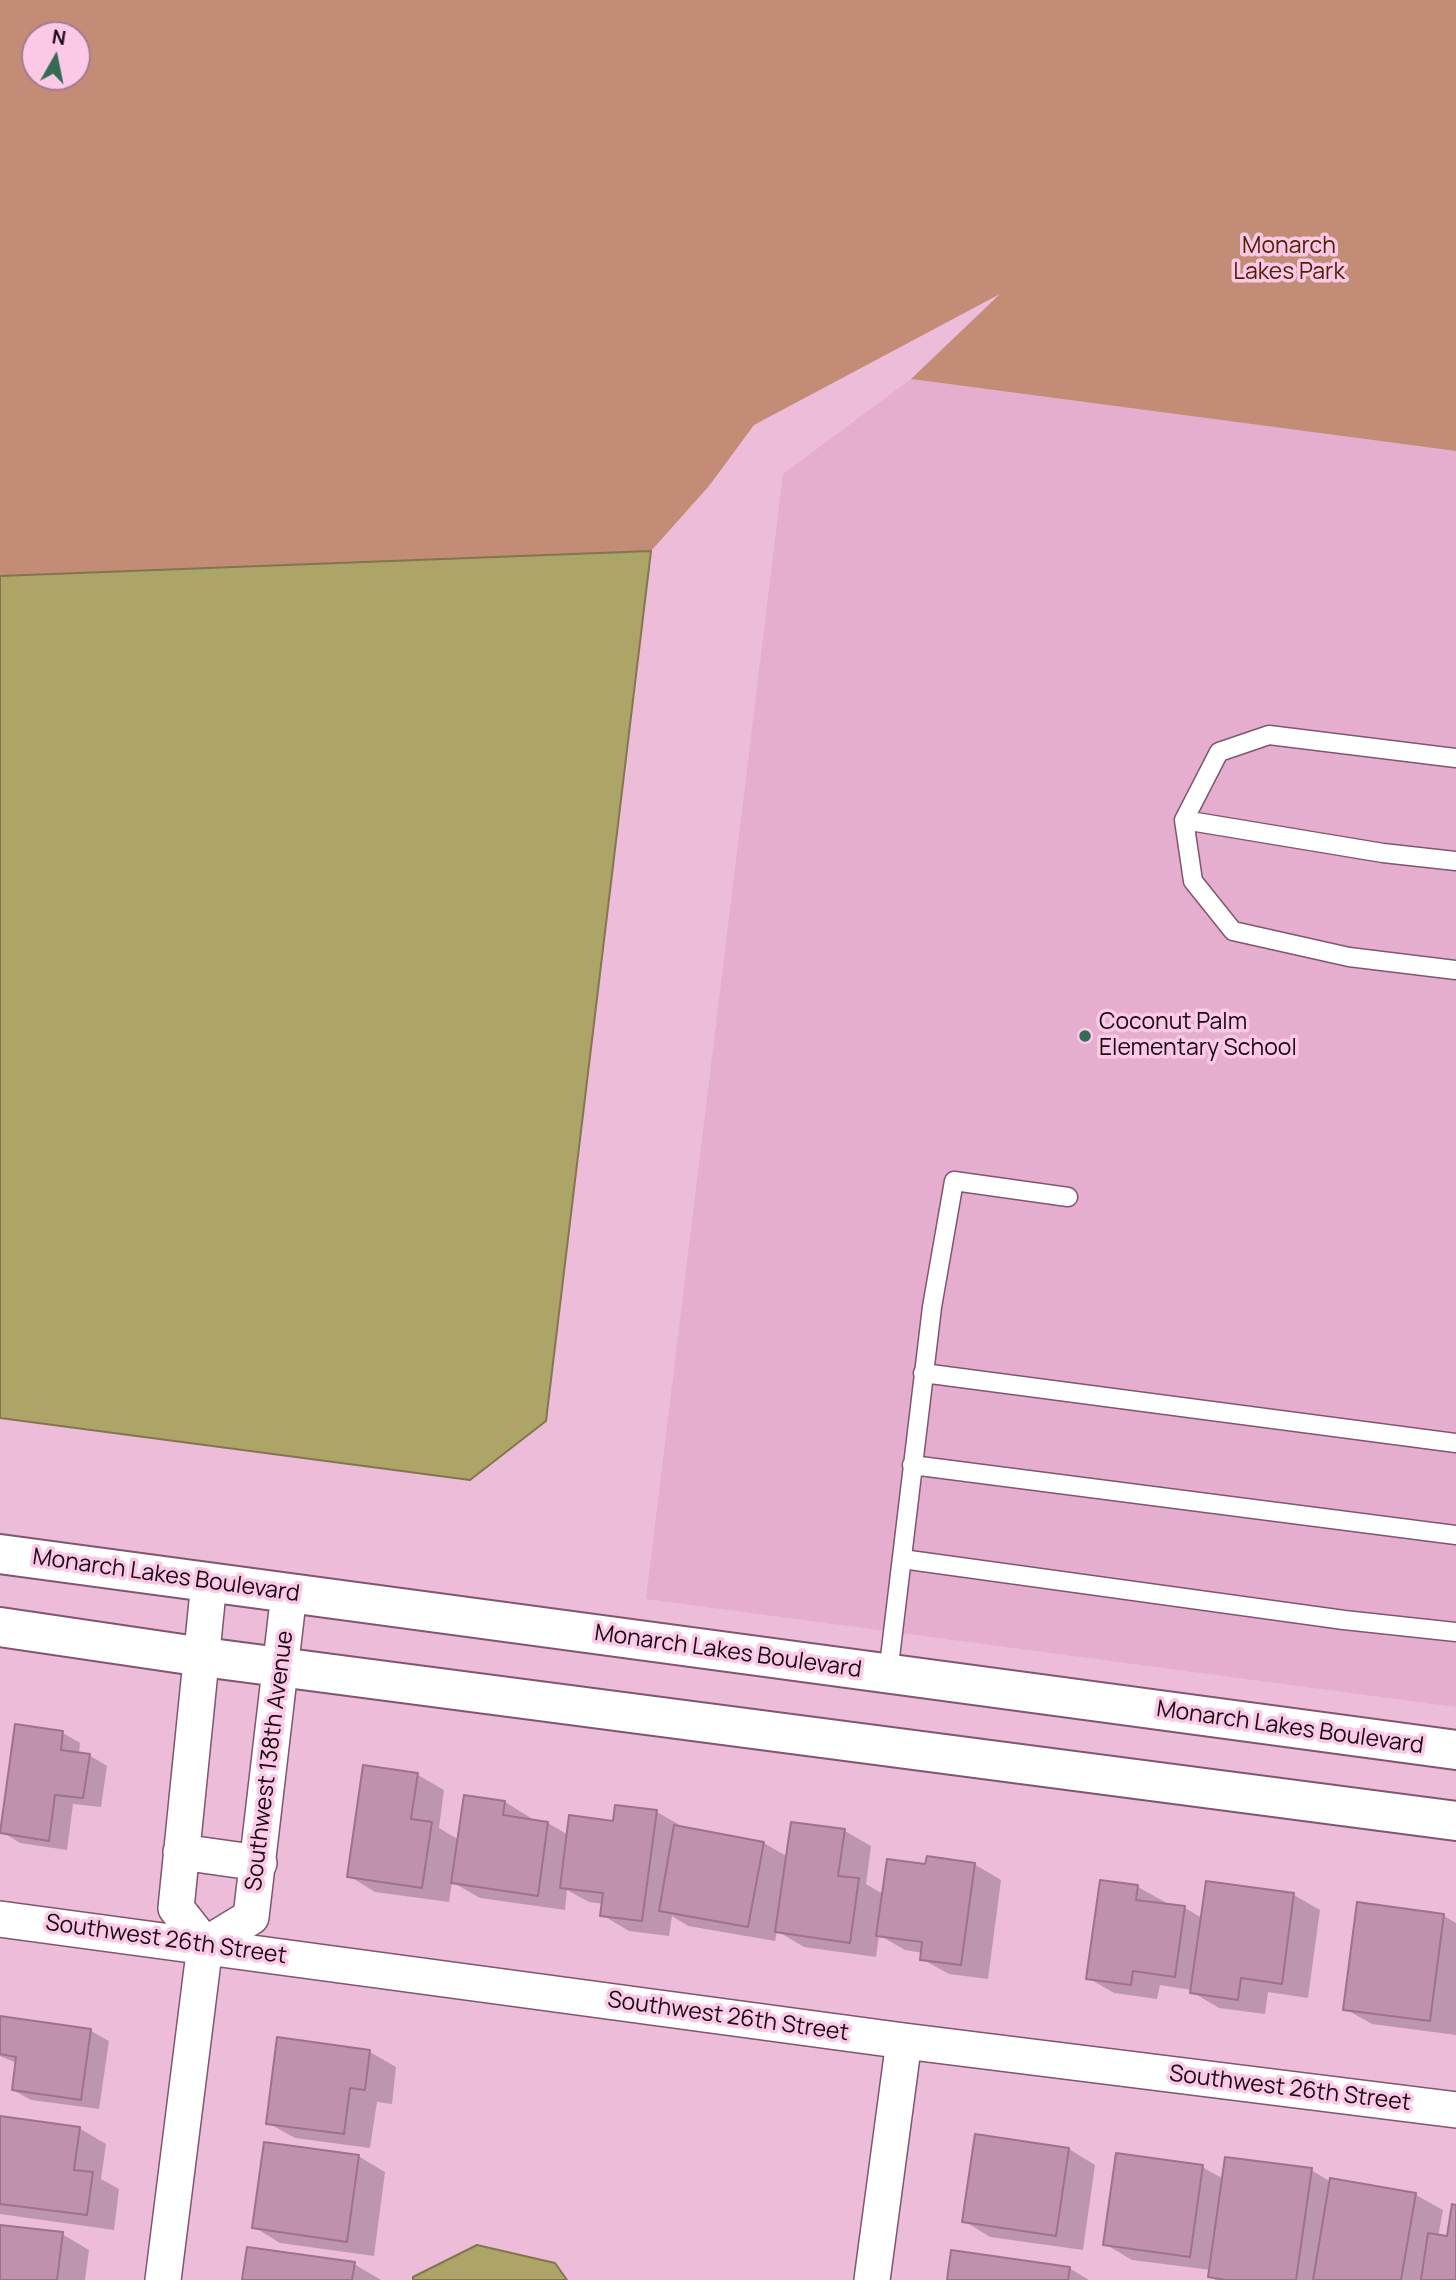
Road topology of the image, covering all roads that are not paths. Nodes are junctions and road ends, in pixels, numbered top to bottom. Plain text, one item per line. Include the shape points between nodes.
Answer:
1 (1456, 758) edge
2 (1184, 820) junction
3 (1456, 861) edge
4 (1456, 970) edge
5 (1068, 1197) dead end
6 (923, 1373) junction
7 (1456, 1443) edge
8 (912, 1465) junction
9 (1456, 1535) edge
10 (0, 1554) edge
11 (902, 1559) junction
12 (209, 1582) junction
13 (289, 1593) junction
14 (0, 1627) edge
15 (1456, 1632) edge
16 (203, 1657) junction
17 (281, 1667) junction
18 (888, 1674) junction
19 (1456, 1750) edge
20 (1456, 1821) edge
21 (181, 1852) junction
22 (259, 1863) junction
23 (0, 1919) edge
24 (205, 1945) junction
25 (904, 2041) junction
26 (1456, 2110) edge
27 (163, 2280) edge
28 (872, 2280) edge

1 - 2 lane via 1269,735 1219,752
2 - 3 lane
2 - 4 lane via 1193,881 1233,931 1349,957
5 - 6 lane via 954,1181
6 - 7 lane
6 - 8 lane
8 - 9 lane
8 - 11 lane
10 - 12 street, Monarch Lakes Boulevard
11 - 15 lane
11 - 18 lane
12 - 13 street, Monarch Lakes Boulevard
12 - 16 street
13 - 17 street, Southwest 138th Avenue
13 - 18 street, Monarch Lakes Boulevard
14 - 16 street
16 - 17 street
16 - 21 street
17 - 20 street
17 - 22 street, Southwest 138th Avenue
18 - 19 street, Monarch Lakes Boulevard
21 - 22 street
21 - 24 street via 176,1908
22 - 24 street, Southwest 138th Avenue via 251,1917
23 - 24 street, Southwest 26th Street
24 - 25 street, Southwest 26th Street
24 - 27 street
25 - 26 street, Southwest 26th Street
25 - 28 street

